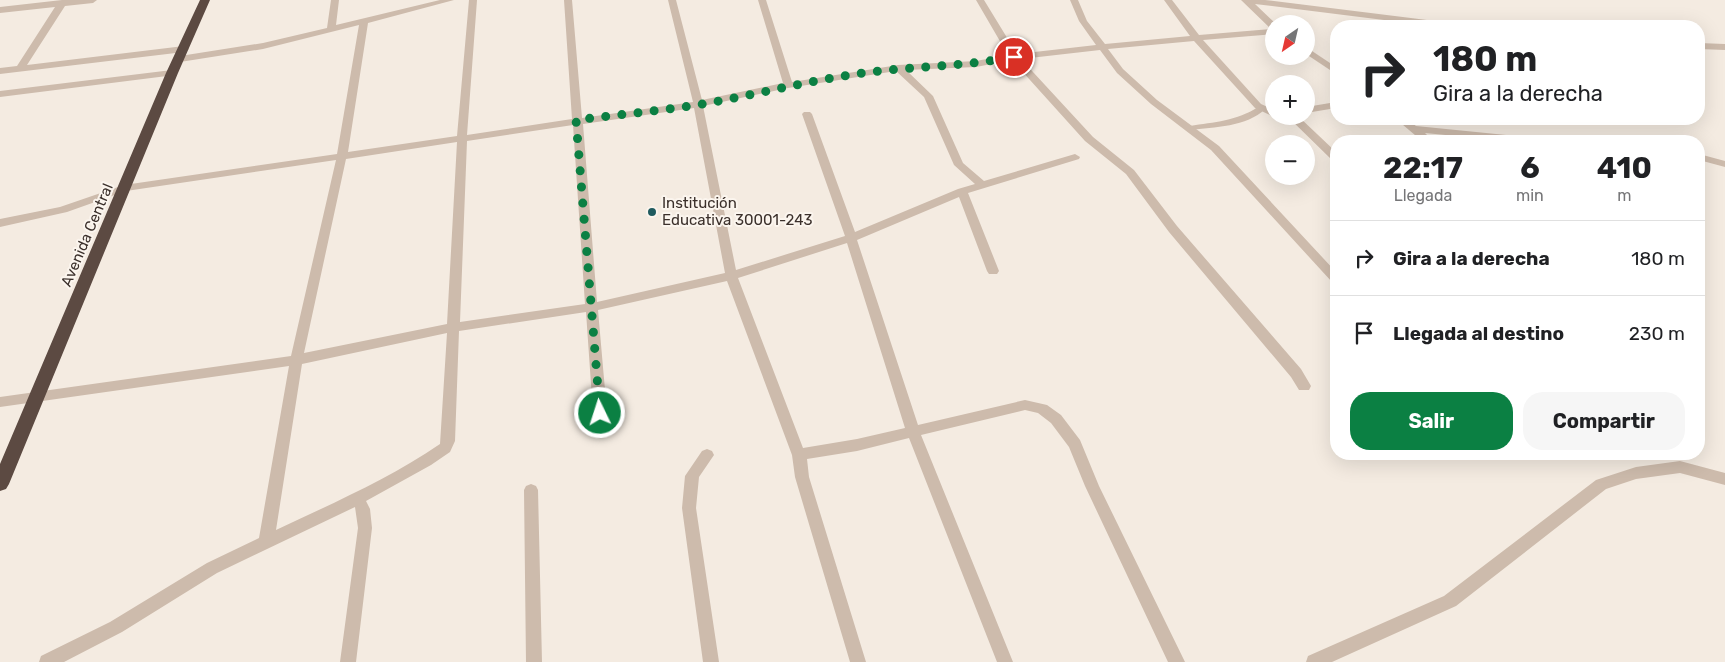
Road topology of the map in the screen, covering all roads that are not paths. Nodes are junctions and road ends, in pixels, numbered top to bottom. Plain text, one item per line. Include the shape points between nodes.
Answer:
1 (93, 0) edge
2 (205, 0) edge
3 (335, 0) edge
4 (450, 0) edge
5 (472, 0) edge
6 (568, 0) edge
7 (672, 0) edge
8 (762, 0) edge
9 (980, 0) edge
10 (1074, 0) edge
11 (1168, 0) edge
12 (1246, 0) edge
13 (63, 2) edge
14 (0, 10) edge
15 (364, 20) junction
16 (1265, 20) edge
17 (1404, 20) edge
18 (331, 28) junction
19 (1265, 30) edge
20 (1196, 38) junction
21 (1705, 46) edge
22 (1102, 47) junction
23 (1725, 47) edge
24 (182, 54) junction
25 (1315, 56) edge
26 (1014, 57) junction
27 (1324, 62) junction
28 (1330, 63) edge
29 (1330, 66) edge
30 (20, 68) junction
31 (898, 68) junction
32 (0, 71) edge
33 (172, 73) junction
34 (788, 85) junction
35 (0, 94) edge
36 (698, 104) junction
37 (1330, 106) edge
38 (1315, 108) edge
39 (1261, 110) junction
40 (1265, 111) edge
41 (807, 114) dead end
42 (576, 120) junction
43 (1301, 125) edge
44 (1409, 125) edge
45 (1190, 128) junction
46 (1414, 129) junction
47 (1421, 135) edge
48 (1475, 135) edge
49 (462, 140) junction
50 (1330, 152) edge
51 (342, 155) junction
52 (1075, 157) dead end
53 (1705, 159) edge
54 (1725, 164) edge
55 (983, 185) junction
56 (124, 188) junction
57 (962, 191) junction
58 (0, 223) edge
59 (851, 238) junction
60 (993, 271) dead end
61 (1330, 273) edge
62 (731, 276) junction
63 (593, 306) junction
64 (454, 327) junction
65 (296, 360) junction
66 (1304, 386) dead end
67 (38, 396) junction
68 (0, 402) edge
69 (600, 413) dead end
70 (913, 432) junction
71 (707, 455) dead end
72 (799, 455) junction
73 (1725, 479) edge
74 (0, 484) edge
75 (530, 490) dead end
76 (358, 498) junction
77 (266, 543) junction
78 (47, 662) edge
79 (348, 662) edge
80 (534, 662) edge
81 (711, 662) edge
82 (858, 662) edge
83 (1005, 662) edge
84 (1177, 662) edge
85 (1314, 662) edge

1 - 13 street
2 - 24 highway, Avenida Central
3 - 18 street
4 - 15 street
5 - 49 street
6 - 42 street
7 - 36 street
8 - 34 street
9 - 26 street
10 - 22 street via 1083,21
11 - 20 street
12 - 16 street
12 - 17 street
13 - 14 street
13 - 30 street
15 - 18 street
15 - 51 street
18 - 24 street via 263,46
19 - 20 street
20 - 22 street
20 - 39 street
21 - 23 street
22 - 26 street
22 - 45 street via 1120,71 1154,102
24 - 30 street
24 - 33 highway, Avenida Central
25 - 27 street
26 - 31 street via 976,64
26 - 66 street via 1089,138 1130,172 1173,229 1290,365
27 - 28 street
27 - 29 street
30 - 32 street
31 - 34 street
31 - 55 street via 928,96 959,165
33 - 35 street
33 - 56 highway, Avenida Central
34 - 36 street
36 - 42 street
36 - 62 street
37 - 38 street
39 - 40 street
39 - 45 lane via 1230,122
41 - 59 street
42 - 49 street
42 - 63 street
43 - 50 street
44 - 46 street
45 - 61 street via 1215,148
46 - 47 street
46 - 48 street
49 - 51 street
49 - 64 street
51 - 56 street
51 - 65 street
52 - 55 street
53 - 54 street
55 - 57 street
56 - 58 street via 83,205 35,218
56 - 67 highway, Avenida Central
57 - 59 street
57 - 60 street
59 - 62 street
59 - 70 street
62 - 63 street
62 - 72 street
63 - 64 street
63 - 69 street
64 - 65 street
64 - 76 street via 445,448
65 - 67 street
65 - 77 street
67 - 68 street
67 - 74 highway, Avenida Central
70 - 72 street
70 - 83 street
70 - 84 street via 1025,406 1042,409 1056,419 1075,444
71 - 81 street via 692,476 689,508
72 - 82 street via 802,477
73 - 85 street via 1680,467 1636,473 1601,484 1450,600
75 - 80 street
76 - 77 street
76 - 79 street via 363,510 364,528
77 - 78 street via 212,568 116,627

